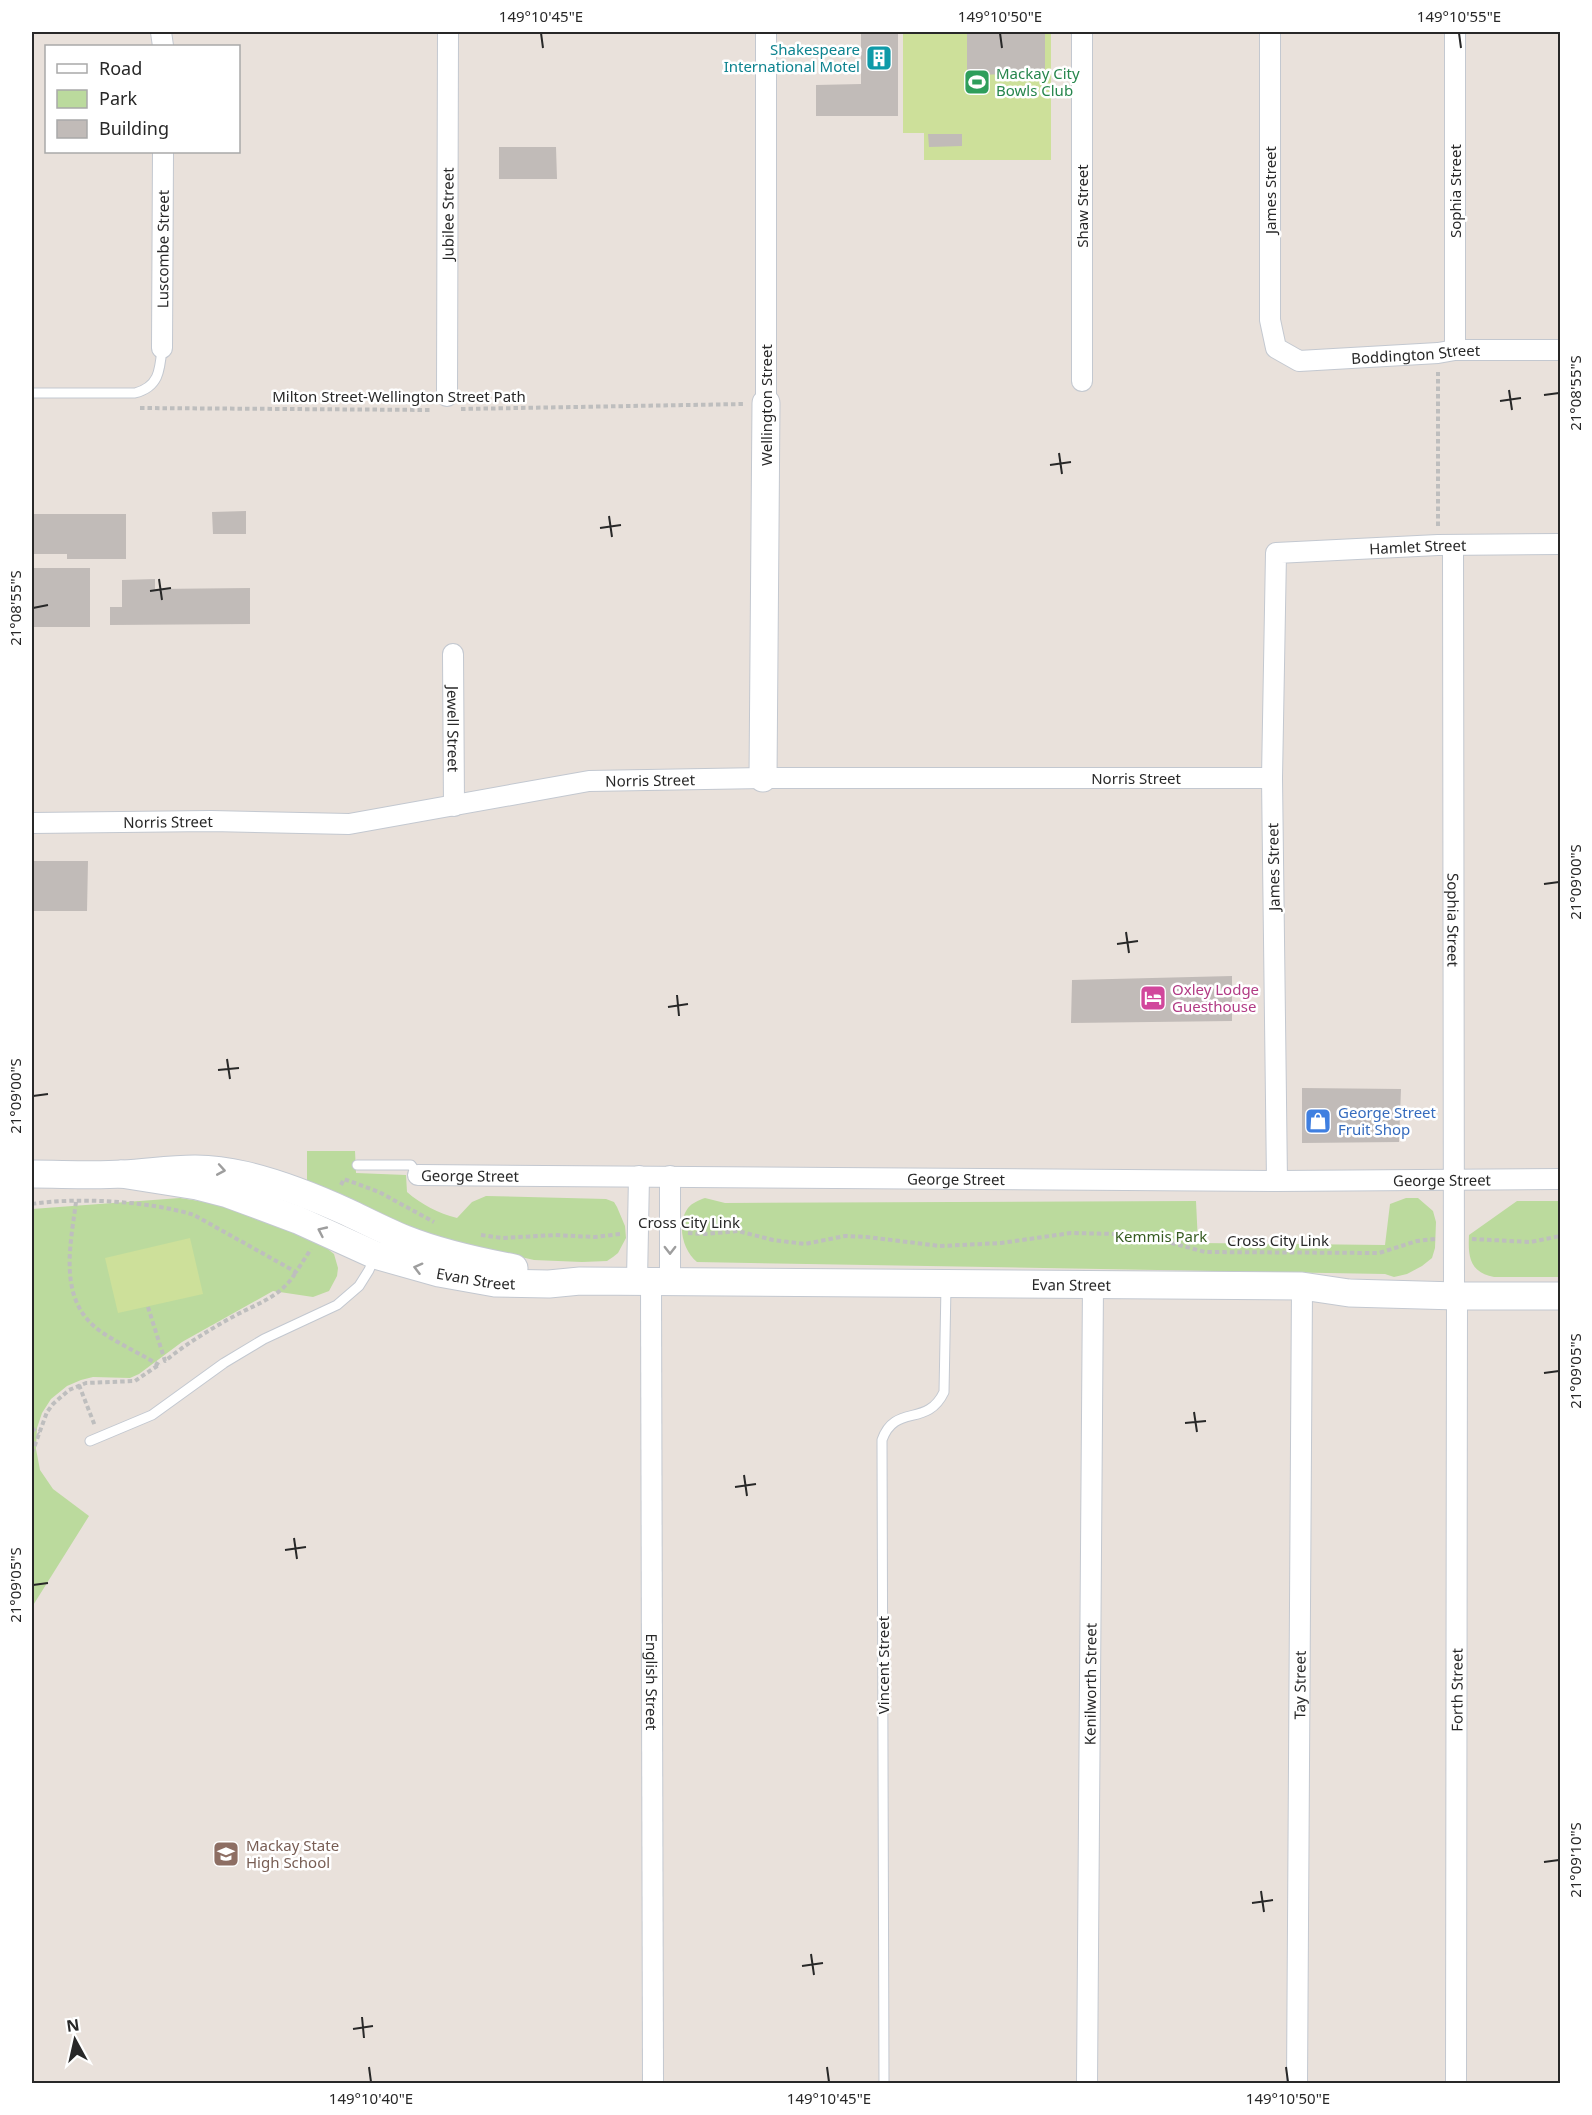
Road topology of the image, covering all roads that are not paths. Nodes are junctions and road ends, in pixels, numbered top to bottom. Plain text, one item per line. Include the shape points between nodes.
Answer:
1 (448, 32) edge
2 (766, 32) edge
3 (1082, 32) edge
4 (1270, 32) edge
5 (1455, 32) edge
6 (163, 153) edge
7 (162, 348) joint
8 (1276, 348) joint
9 (1560, 350) edge
10 (1447, 351) junction
11 (1082, 381) dead end
12 (32, 393) edge
13 (766, 404) joint
14 (446, 405) road end
15 (1560, 544) edge
16 (1445, 545) junction
17 (1276, 553) joint
18 (453, 654) dead end
19 (763, 778) junction
20 (1272, 778) junction
21 (454, 806) junction
22 (32, 823) edge
23 (357, 1165) dead end
24 (32, 1174) edge
25 (121, 1174) junction
26 (418, 1175) joint
27 (639, 1176) junction
28 (670, 1176) junction
29 (1560, 1179) edge
30 (1456, 1180) junction
31 (1277, 1181) junction
32 (386, 1231) junction
33 (375, 1255) junction
34 (580, 1281) junction
35 (653, 1282) junction
36 (946, 1283) junction
37 (1093, 1284) junction
38 (1302, 1286) junction
39 (1456, 1296) junction
40 (1560, 1296) edge
41 (90, 1442) dead end
42 (653, 2084) edge
43 (884, 2084) edge
44 (1087, 2084) edge
45 (1297, 2084) edge
46 (1456, 2084) edge

1 - 14 street, Jubilee Street
2 - 13 street, Wellington Street
3 - 11 street, Shaw Street
4 - 8 street, James Street via 1270,320
5 - 10 street, Sophia Street
6 - 7 street, Luscombe Street
7 - 12 lane via 160,370 143,391
8 - 10 street, Boddington Street via 1299,361
9 - 10 street, Boddington Street
13 - 19 street, Wellington Street
15 - 16 street, Hamlet Street
16 - 17 street, Hamlet Street
16 - 30 street, Sophia Street
17 - 20 street, James Street
18 - 21 street, Jewell Street
19 - 20 street, Norris Street
19 - 21 street, Norris Street via 589,781
20 - 31 street, James Street
21 - 22 street, Norris Street via 349,824
23 - 26 lane, George Street via 411,1165
24 - 25 street
25 -> 32 street via 206,1168 264,1180 331,1204
33 -> 25 street via 277,1211 212,1190
26 - 27 street, George Street
27 - 28 street, George Street
27 - 35 street via 638,1233
28 - 31 street, George Street
28 -> 35 street via 670,1233
29 - 30 street, George Street
30 - 31 street, George Street
30 - 39 street, Sophia Street
32 - 33 street
32 - 34 street, Evan Street via 461,1257
34 -> 33 street, Evan Street via 495,1283 439,1274
33 - 41 lane via 359,1287 337,1305 264,1339 163,1408
34 - 35 street, Evan Street
35 - 36 street, Evan Street
35 - 42 street, English Street
36 - 37 street, Evan Street
36 - 43 lane, Vincent Street via 944,1392 930,1410 898,1419 882,1440
37 - 38 street, Evan Street
37 - 44 street, Kenilworth Street
38 - 39 street, Evan Street via 1348,1293
38 - 45 street, Tay Street
39 - 40 street, Evan Street
39 - 46 street, Forth Street

